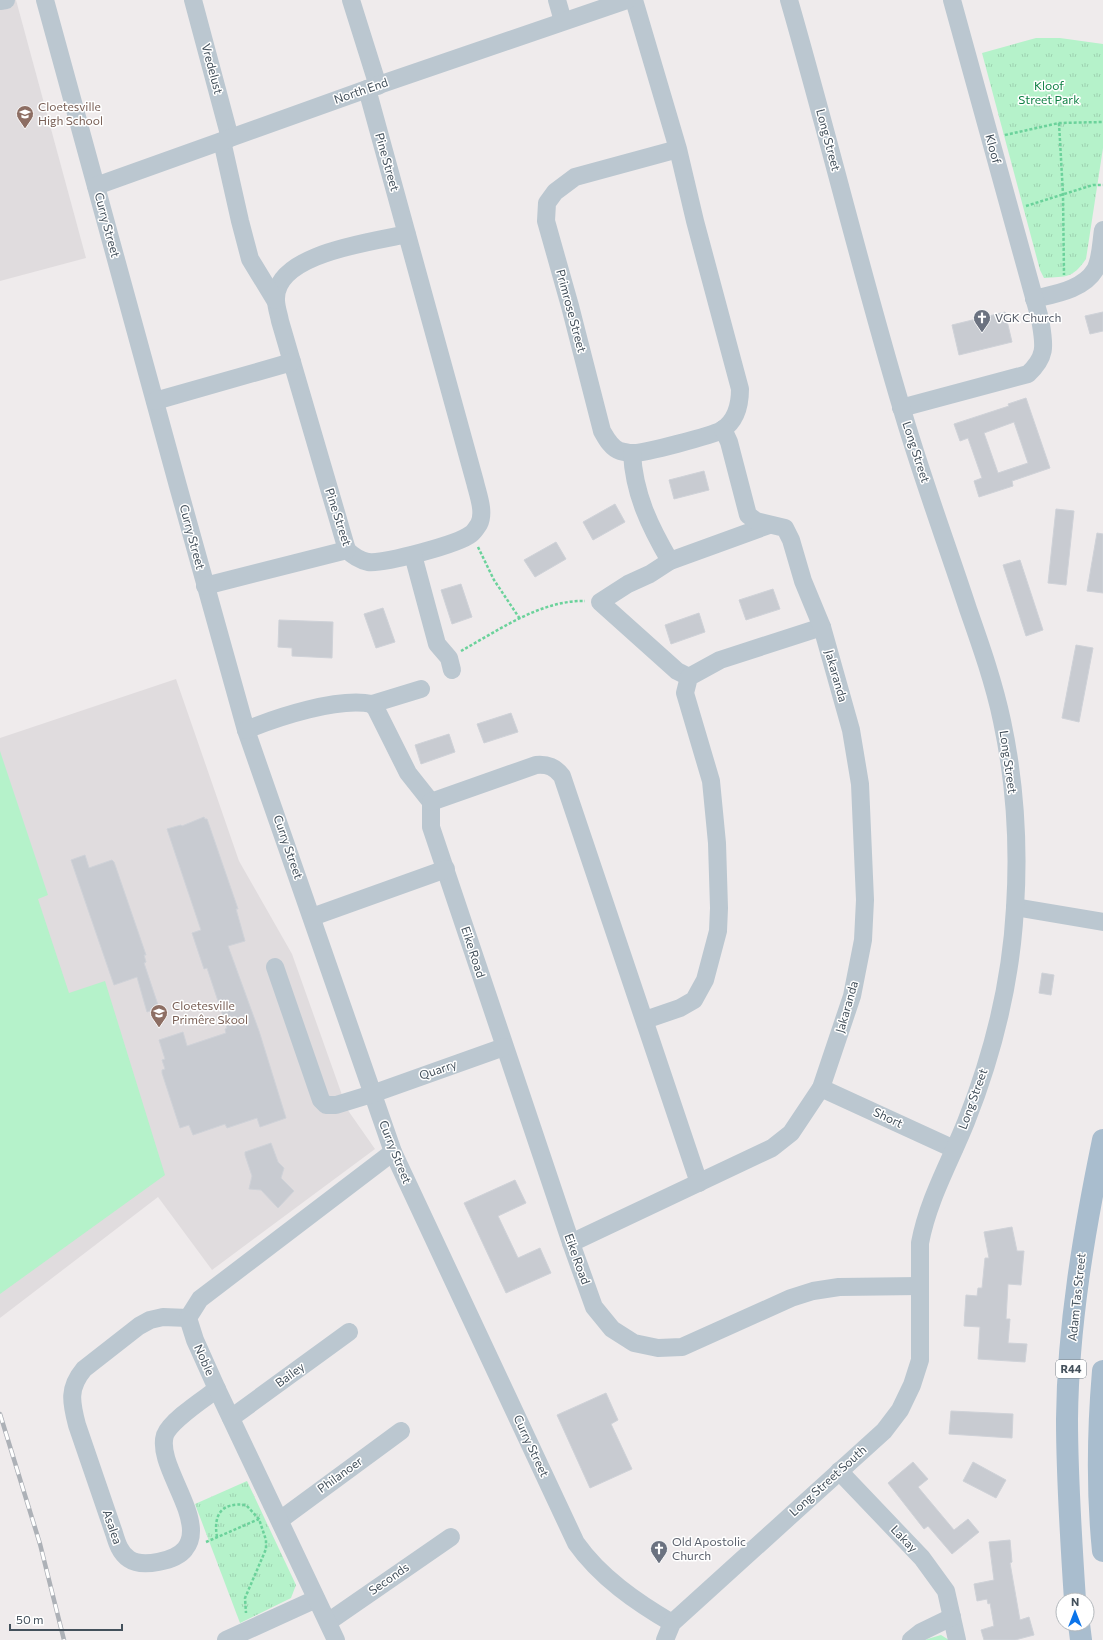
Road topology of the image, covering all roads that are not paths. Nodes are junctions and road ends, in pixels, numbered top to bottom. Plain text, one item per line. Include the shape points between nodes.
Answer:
1 (6, 0) edge
2 (45, 0) edge
3 (193, 0) edge
4 (351, 0) edge
5 (558, 0) edge
6 (627, 0) edge
7 (634, 0) edge
8 (789, 0) edge
9 (952, 0) edge
10 (0, 1) edge
11 (564, 21) junction
12 (372, 88) junction
13 (226, 140) junction
14 (678, 149) junction
15 (96, 186) junction
16 (1103, 230) edge
17 (407, 234) junction
18 (1034, 298) junction
19 (276, 300) junction
20 (292, 362) junction
21 (155, 401) junction
22 (901, 408) junction
23 (723, 429) junction
24 (632, 453) junction
25 (769, 525) junction
26 (347, 550) junction
27 (413, 555) junction
28 (670, 561) junction
29 (205, 586) junction
30 (822, 627) junction
31 (450, 664) road end
32 (689, 677) junction
33 (421, 689) dead end
34 (372, 704) junction
35 (246, 730) junction
36 (431, 802) junction
37 (446, 869) junction
38 (1015, 908) junction
39 (312, 917) junction
40 (1103, 922) edge
41 (275, 967) dead end
42 (645, 1020) junction
43 (504, 1047) junction
44 (821, 1088) junction
45 (372, 1094) junction
46 (1103, 1140) edge
47 (954, 1149) junction
48 (392, 1152) junction
49 (699, 1183) junction
50 (571, 1243) junction
51 (920, 1286) junction
52 (188, 1318) junction
53 (349, 1332) dead end
54 (1103, 1371) edge
55 (217, 1389) junction
56 (231, 1418) junction
57 (401, 1431) dead end
58 (839, 1471) junction
59 (273, 1517) junction
60 (451, 1536) dead end
61 (1103, 1551) edge
62 (1075, 1592) edge
63 (316, 1599) junction
64 (952, 1617) junction
65 (328, 1622) junction
66 (672, 1623) junction
67 (230, 1639) edge
68 (336, 1640) edge
69 (665, 1640) edge
70 (911, 1640) edge
71 (957, 1640) edge

1 - 10 street
2 - 15 street, Curry Street
3 - 13 street, Vredelust
4 - 12 street, Pine Street
5 - 11 street
6 - 11 street, North End
7 - 14 street
8 - 22 street, Long Street
9 - 18 street, Kloof
11 - 12 street, North End
12 - 13 street, North End
12 - 17 street, Pine Street
13 - 15 street, North End
13 - 19 street, Vredelust via 240,221 250,259
14 - 23 street via 740,389 736,415
14 - 24 street, Primrose Street via 576,177 554,192 547,203 546,221 602,431 609,443 618,450
15 - 21 street, Curry Street
16 - 18 street via 1095,269 1080,285
17 - 19 street via 304,260 282,279
17 - 27 street, Pine Street via 481,508 479,524 471,534
18 - 22 street, Kloof via 1040,319 1044,353 1039,364 1028,374
19 - 20 street, Pine Street
20 - 21 street
20 - 26 street, Pine Street
21 - 29 street, Curry Street
22 - 38 street, Long Street via 990,673 1002,722 1016,836
23 - 24 street, Primrose Street
23 - 25 street via 729,442 748,515 756,522
24 - 28 street via 633,468 650,525
25 - 28 street
25 - 30 street, Jakaranda via 785,528
26 - 27 street, Pine Street via 356,558 368,562
26 - 29 street
27 - 31 street via 437,644
28 - 32 street via 600,602 677,671
29 - 35 street, Curry Street
30 - 32 street via 720,660
30 - 44 street, Jakaranda via 851,730 860,784 865,900 863,940 852,996
32 - 42 street via 685,693 711,781 717,842 718,931 705,980 694,1000 680,1008
33 - 34 street
34 - 35 street via 344,705 299,712
34 - 36 street via 408,773
35 - 39 street, Curry Street
36 - 37 street, Eike Road via 431,827
36 - 42 street via 527,767 543,765 557,770 567,788
37 - 39 street
37 - 43 street, Eike Road
38 - 40 street
38 - 47 street, Long Street via 1003,999 991,1049
39 - 45 street, Curry Street
41 - 45 street, Quarry via 322,1103 336,1105
42 - 49 street
43 - 45 street, Quarry
43 - 50 street, Eike Road
44 - 47 street, Short
44 - 49 street, Jakaranda via 785,1140
45 - 48 street, Curry Street
46 - 62 main road, Adam Tas Street / R44 via 1080,1261 1067,1418 1069,1512
47 - 51 street, Long Street via 923,1225 920,1243
48 - 52 street via 200,1299
48 - 66 street, Curry Street via 576,1543 588,1560 610,1581
49 - 50 street, Jakaranda
50 - 51 street, Eike Road via 594,1307 612,1329 634,1343 658,1348 682,1347 792,1298 814,1291 839,1287
51 - 58 street, Long Street South via 920,1360 912,1385 900,1410 884,1431
52 - 55 street, Noble
52 - 55 street, Asalea via 163,1317 139,1326 84,1369 72,1388 72,1408 120,1550 134,1562 153,1563 180,1554 189,1543 191,1533 188,1510 168,1465 164,1444 166,1434 173,1425
53 - 56 street, Bailey
54 - 61 main road, R44 via 1100,1405 1100,1518
55 - 56 street, Noble
56 - 59 street, Noble
57 - 59 street, Philanoer
58 - 64 street, Lakay via 922,1558 946,1591
58 - 66 street, Long Street South
59 - 63 street, Noble
60 - 65 street, Seconds
63 - 65 street, Noble
63 - 67 street
64 - 70 street via 920,1632
64 - 71 street, Lakay
65 - 68 street, Noble
66 - 69 street, Long Street South

